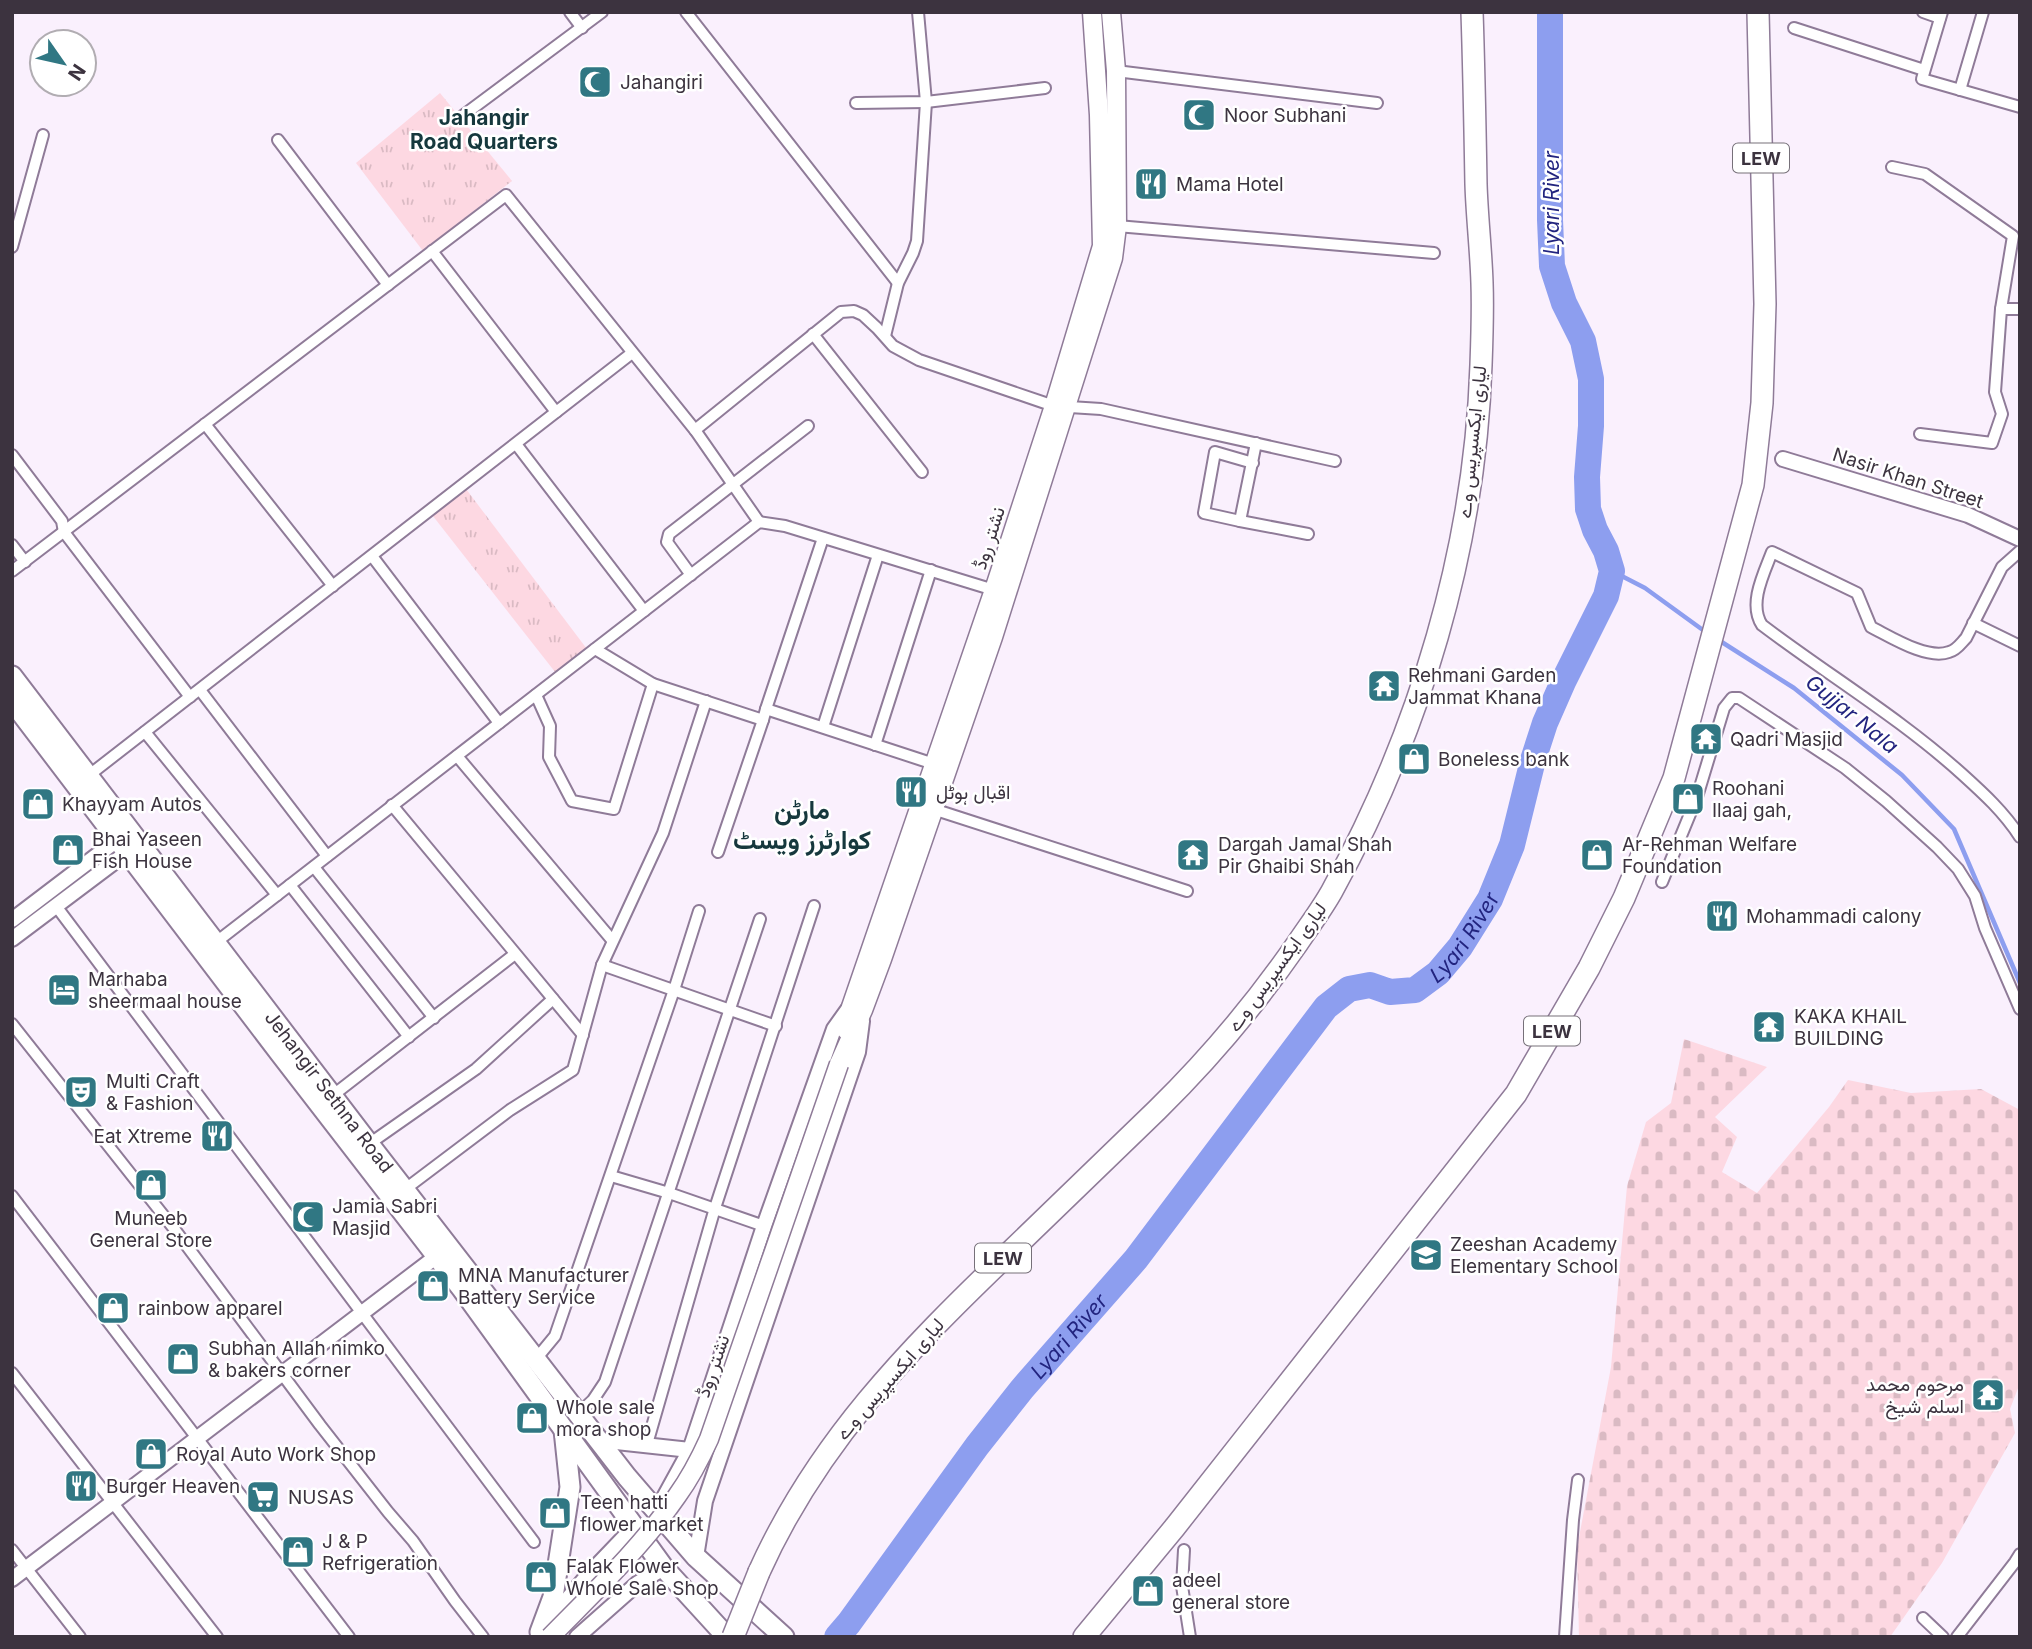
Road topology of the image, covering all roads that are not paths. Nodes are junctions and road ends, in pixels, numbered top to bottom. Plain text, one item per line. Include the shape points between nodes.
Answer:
1 (570, 12) edge
2 (602, 12) edge
3 (686, 12) edge
4 (918, 12) edge
5 (1093, 12) edge
6 (1111, 12) edge
7 (1472, 12) edge
8 (1758, 12) edge
9 (1923, 12) edge
10 (1983, 12) edge
11 (1941, 15) edge
12 (582, 28) junction
13 (1794, 28) dead end
14 (1924, 70) junction
15 (1116, 71) junction
16 (1045, 88) dead end
17 (1960, 90) junction
18 (926, 102) junction
19 (856, 103) dead end
20 (1377, 103) dead end
21 (2020, 107) edge
22 (461, 117) dead end
23 (43, 135) dead end
24 (278, 140) dead end
25 (1892, 167) dead end
26 (1117, 226) junction
27 (12, 247) edge
28 (432, 251) junction
29 (1434, 253) dead end
30 (898, 283) junction
31 (388, 285) junction
32 (2001, 309) junction
33 (2020, 309) edge
34 (813, 334) junction
35 (884, 336) junction
36 (632, 353) junction
37 (1060, 406) junction
38 (556, 412) junction
39 (205, 424) junction
40 (808, 426) dead end
41 (695, 430) junction
42 (1920, 434) dead end
43 (516, 443) junction
44 (1256, 443) junction
45 (12, 455) edge
46 (1783, 459) dead end
47 (1335, 461) dead end
48 (1253, 463) junction
49 (922, 472) dead end
50 (733, 485) junction
51 (1240, 521) junction
52 (759, 522) junction
53 (64, 532) junction
54 (1308, 534) dead end
55 (823, 538) junction
56 (2020, 539) edge
57 (12, 545) edge
58 (2020, 551) edge
59 (878, 555) junction
60 (372, 556) junction
61 (24, 562) junction
62 (931, 570) junction
63 (12, 571) edge
64 (691, 575) junction
65 (333, 586) junction
66 (994, 590) junction
67 (645, 611) junction
68 (1973, 623) junction
69 (2020, 646) edge
70 (595, 649) junction
71 (12, 676) edge
72 (653, 684) junction
73 (200, 690) junction
74 (536, 695) junction
75 (190, 697) junction
76 (12, 701) edge
77 (706, 701) junction
78 (765, 714) junction
79 (499, 723) junction
80 (822, 727) junction
81 (145, 732) junction
82 (875, 745) junction
83 (457, 756) junction
84 (934, 764) junction
85 (88, 776) junction
86 (391, 805) junction
87 (933, 809) junction
88 (2020, 837) edge
89 (129, 841) junction
90 (718, 852) dead end
91 (327, 856) junction
92 (314, 867) junction
93 (1662, 883) dead end
94 (290, 886) junction
95 (1187, 891) dead end
96 (277, 895) junction
97 (57, 906) junction
98 (814, 906) dead end
99 (699, 911) dead end
100 (760, 919) dead end
101 (12, 920) edge
102 (12, 939) edge
103 (612, 940) junction
104 (215, 943) junction
105 (515, 954) junction
106 (601, 965) junction
107 (674, 990) junction
108 (553, 999) junction
109 (853, 1009) junction
110 (2020, 1009) edge
111 (731, 1010) junction
112 (434, 1018) junction
113 (12, 1024) edge
114 (776, 1026) junction
115 (583, 1035) junction
116 (409, 1037) junction
117 (332, 1096) junction
118 (369, 1144) junction
119 (611, 1176) junction
120 (404, 1190) junction
121 (669, 1192) junction
122 (12, 1196) edge
123 (715, 1208) junction
124 (764, 1226) junction
125 (437, 1256) junction
126 (362, 1312) junction
127 (536, 1359) junction
128 (12, 1373) edge
129 (282, 1374) junction
130 (578, 1414) junction
131 (564, 1430) junction
132 (197, 1438) junction
133 (598, 1440) junction
134 (647, 1444) junction
135 (690, 1450) junction
136 (1578, 1480) dead end
137 (113, 1503) junction
138 (656, 1512) junction
139 (634, 1527) junction
140 (534, 1542) dead end
141 (12, 1550) edge
142 (1184, 1550) dead end
143 (2020, 1553) edge
144 (696, 1557) junction
145 (664, 1567) junction
146 (26, 1569) junction
147 (588, 1575) junction
148 (12, 1579) edge
149 (615, 1602) junction
150 (1923, 1618) dead end
151 (726, 1634) edge
152 (542, 1635) edge
153 (80, 1637) edge
154 (217, 1637) edge
155 (349, 1637) edge
156 (483, 1637) edge
157 (577, 1637) edge
158 (784, 1637) edge
159 (1084, 1637) edge
160 (1190, 1637) edge
161 (1565, 1637) edge
162 (1943, 1637) edge
163 (1957, 1637) edge

1 - 12 street
2 - 12 street
3 - 30 street
4 - 18 street
5 - 37 main road, نشتر روڈ via 1102,246
6 - 15 main road, نشتر روڈ
7 - 151 highway, لیاری ایکسپریس وے / LEW, bridge via 1482,285 1475,443 1461,538 1437,636 1407,728 1371,813 1330,895 1280,969 1222,1041 926,1333 841,1432 794,1503
8 - 159 highway, LEW via 1765,304 1762,403 1753,485 1670,790 1589,968 1516,1094
9 - 11 street
10 - 17 street
11 - 14 street
12 - 22 street
13 - 14 street
14 - 17 street via 1922,79
15 - 20 street
15 - 26 main road, نشتر روڈ
16 - 18 street
17 - 21 street
18 - 19 street
18 - 30 street via 917,241
23 - 27 street
24 - 31 street
25 - 32 street via 1925,174 2013,236
26 - 29 street
26 - 37 main road, نشتر روڈ via 1113,258
28 - 31 street
28 - 36 street via 506,195
28 - 38 street
30 - 35 street
31 - 39 street
32 - 33 street
32 - 42 street via 1995,392 2001,414 1992,443
34 - 35 street via 841,312 854,311
34 - 41 street
34 - 49 street
35 - 37 street via 919,360
36 - 38 street
36 - 41 street
37 - 44 street via 1101,409
37 - 66 main road, نشتر روڈ
37 - 87 main road, نشتر روڈ via 993,637
38 - 43 street
39 - 53 street
39 - 65 street
40 - 50 street
41 - 50 street
43 - 60 street
43 - 67 street
44 - 47 street
44 - 48 street
45 - 53 street via 62,521
46 - 56 street, Nasir Khan Street via 1968,515
48 - 51 street
48 - 51 street via 1215,452 1204,513
50 - 52 street
50 - 64 street via 667,538
51 - 54 street
52 - 55 street
52 - 64 street
53 - 61 street
53 - 75 street
55 - 59 street
55 - 78 street
57 - 61 street
58 - 68 street via 2002,567
59 - 62 street
59 - 80 street
60 - 65 street
60 - 79 street
61 - 63 street
62 - 66 street
62 - 82 street
64 - 67 street
65 - 73 street
66 - 84 main road, نشتر روڈ
67 - 70 street
68 - 69 street
68 - 88 street via 1958,647 1948,653 1918,651 1871,627 1857,593 1772,552 1756,611 1762,625 1950,764 2008,819
70 - 72 street
70 - 74 street
71 - 85 highway, Jehangir Sethna Road
72 - 74 street via 614,809 572,801 549,757 550,726
72 - 77 street
73 - 75 street
73 - 91 street
74 - 79 street
75 - 81 street
76 - 89 highway, Jehangir Sethna Road
77 - 78 street
77 - 103 street via 663,833
78 - 80 street
78 - 90 street
79 - 83 street
80 - 82 street
81 - 85 street
81 - 96 street
82 - 84 street
83 - 86 street
83 - 103 street
84 - 109 main road, نشتر روڈ
85 - 89 highway, Jehangir Sethna Road
86 - 91 street
86 - 105 street
87 - 95 street
87 - 109 main road, نشتر روڈ
89 - 97 street
89 - 101 street
89 - 104 highway, Jehangir Sethna Road
89 - 125 highway, Jehangir Sethna Road via 279,1052
91 - 92 street
92 - 94 street
92 - 112 street
93 - 110 street via 1697,797 1724,708 1732,698 1739,698 1845,768 1958,869 1975,896
94 - 96 street
94 - 116 street
96 - 104 street
97 - 102 street
97 - 126 street
98 - 114 street
99 - 107 street
100 - 111 street
103 - 106 street
104 - 117 highway, Jehangir Sethna Road
105 - 108 street
105 - 112 street
106 - 107 street
106 - 115 street
107 - 111 street
107 - 119 street
108 - 115 street
108 - 118 street via 476,1069
109 - 124 street, نشتر روڈ via 834,1029
109 - 144 street, نشتر روڈ via 858,1052 705,1501
109 - 152 main road, نشتر روڈ, bridge via 839,1064 695,1468 651,1530
111 - 114 street
111 - 121 street
112 - 116 street
113 - 129 street
114 - 123 street
115 - 120 street via 573,1070 510,1110
116 - 117 street
117 - 118 highway, Jehangir Sethna Road
118 - 120 highway, Jehangir Sethna Road
119 - 121 street
119 - 127 street via 555,1336
120 - 127 highway, Jehangir Sethna Road
121 - 123 street
121 - 130 street via 606,1381
122 - 132 street
123 - 124 street
123 - 134 street
124 - 135 street, نشتر روڈ
125 - 126 street
125 - 131 highway, Jehangir Sethna Road
126 - 129 street
126 - 140 street
127 - 130 highway, Jehangir Sethna Road
128 - 137 street
129 - 132 street
129 - 156 street
130 - 133 highway, Jehangir Sethna Road
131 - 139 highway, Jehangir Sethna Road
131 - 152 highway via 570,1487 553,1597
132 - 137 street
132 - 155 street
133 - 134 street
133 - 138 highway, Jehangir Sethna Road
134 - 135 street
135 - 138 street, نشتر روڈ
136 - 161 street
137 - 146 street
137 - 154 street
138 - 144 highway, Jehangir Sethna Road
139 - 145 highway, Jehangir Sethna Road
139 - 147 street
141 - 146 street
142 - 160 street via 1182,1586
143 - 163 street
144 - 158 highway, Jehangir Sethna Road
145 - 149 street
145 - 151 highway, Jehangir Sethna Road
146 - 148 street
146 - 153 street
147 - 149 street
147 - 152 street
149 - 157 street
150 - 162 street

